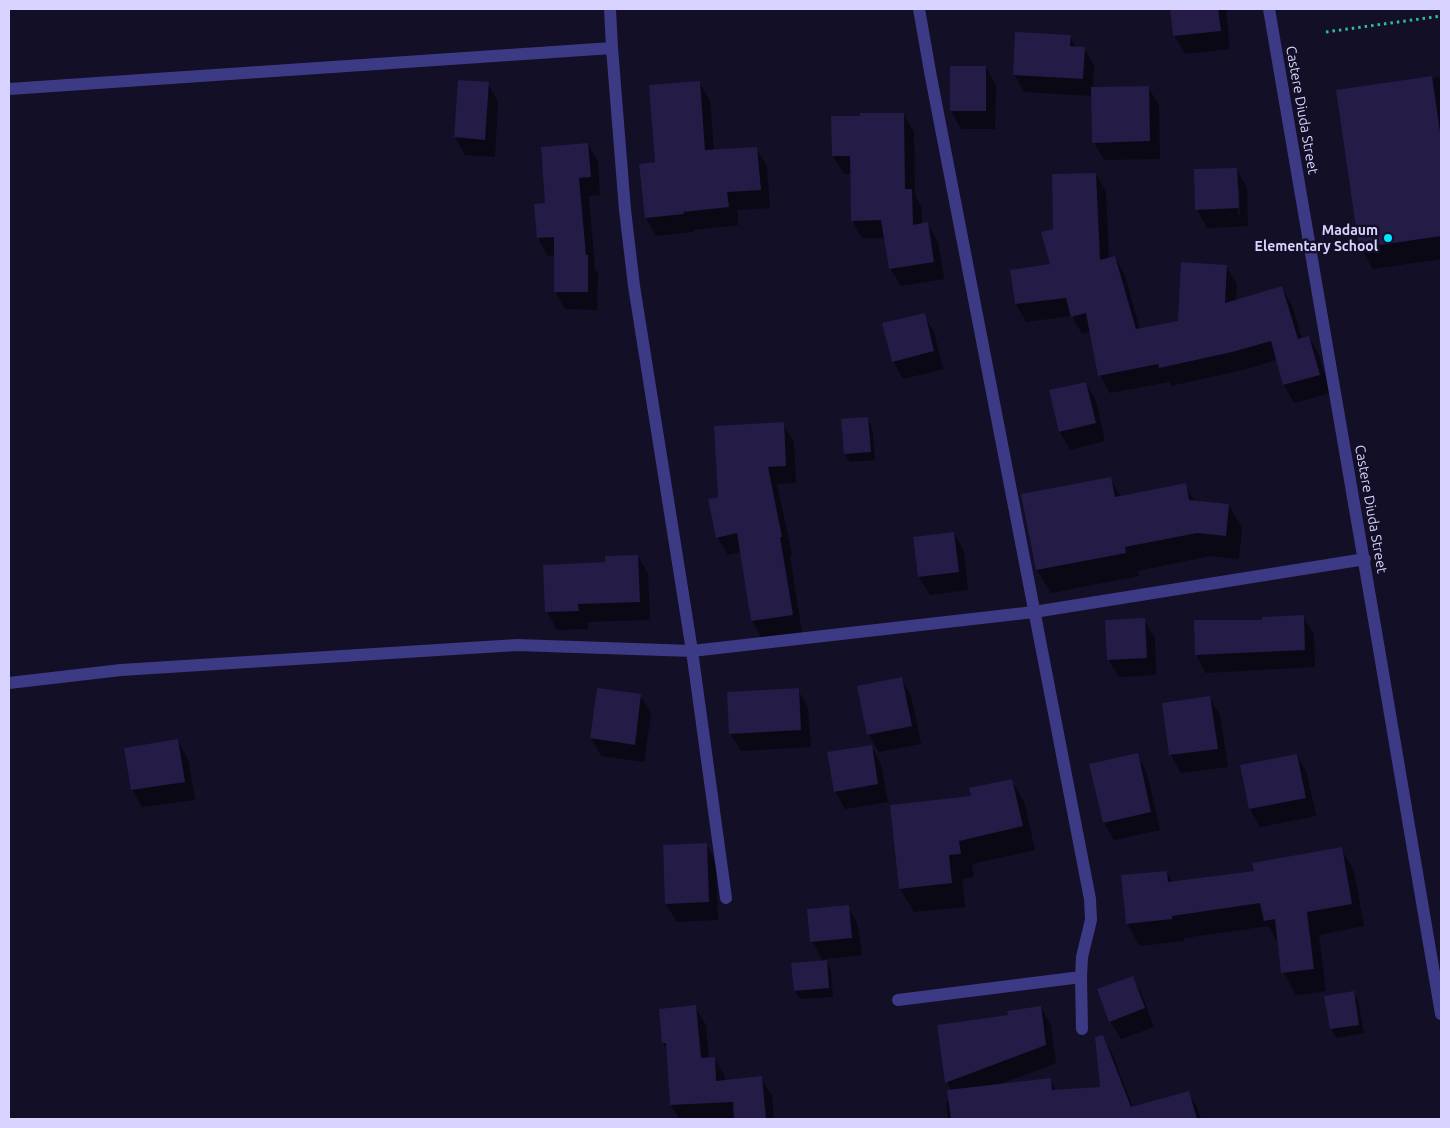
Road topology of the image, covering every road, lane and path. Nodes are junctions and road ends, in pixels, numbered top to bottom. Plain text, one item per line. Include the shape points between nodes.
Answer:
1 (610, 9) edge
2 (919, 9) edge
3 (1269, 9) edge
4 (1441, 16) edge
5 (1326, 32) dead end
6 (612, 48) junction
7 (9, 89) edge
8 (1365, 559) junction
9 (1034, 612) junction
10 (692, 651) junction
11 (9, 683) edge
12 (726, 898) dead end
13 (1081, 977) junction
14 (898, 1000) dead end
15 (1441, 1014) edge
16 (1082, 1029) dead end

1 - 6 street
2 - 9 street
3 - 8 street, Castere Diuda Street
4 - 5 path
6 - 7 street
6 - 10 street via 634,286
8 - 9 street
8 - 15 street, Castere Diuda Street
9 - 10 street
9 - 13 street via 1090,899 1091,920
10 - 11 street via 517,646 121,670
10 - 12 street
13 - 14 street
13 - 16 street

